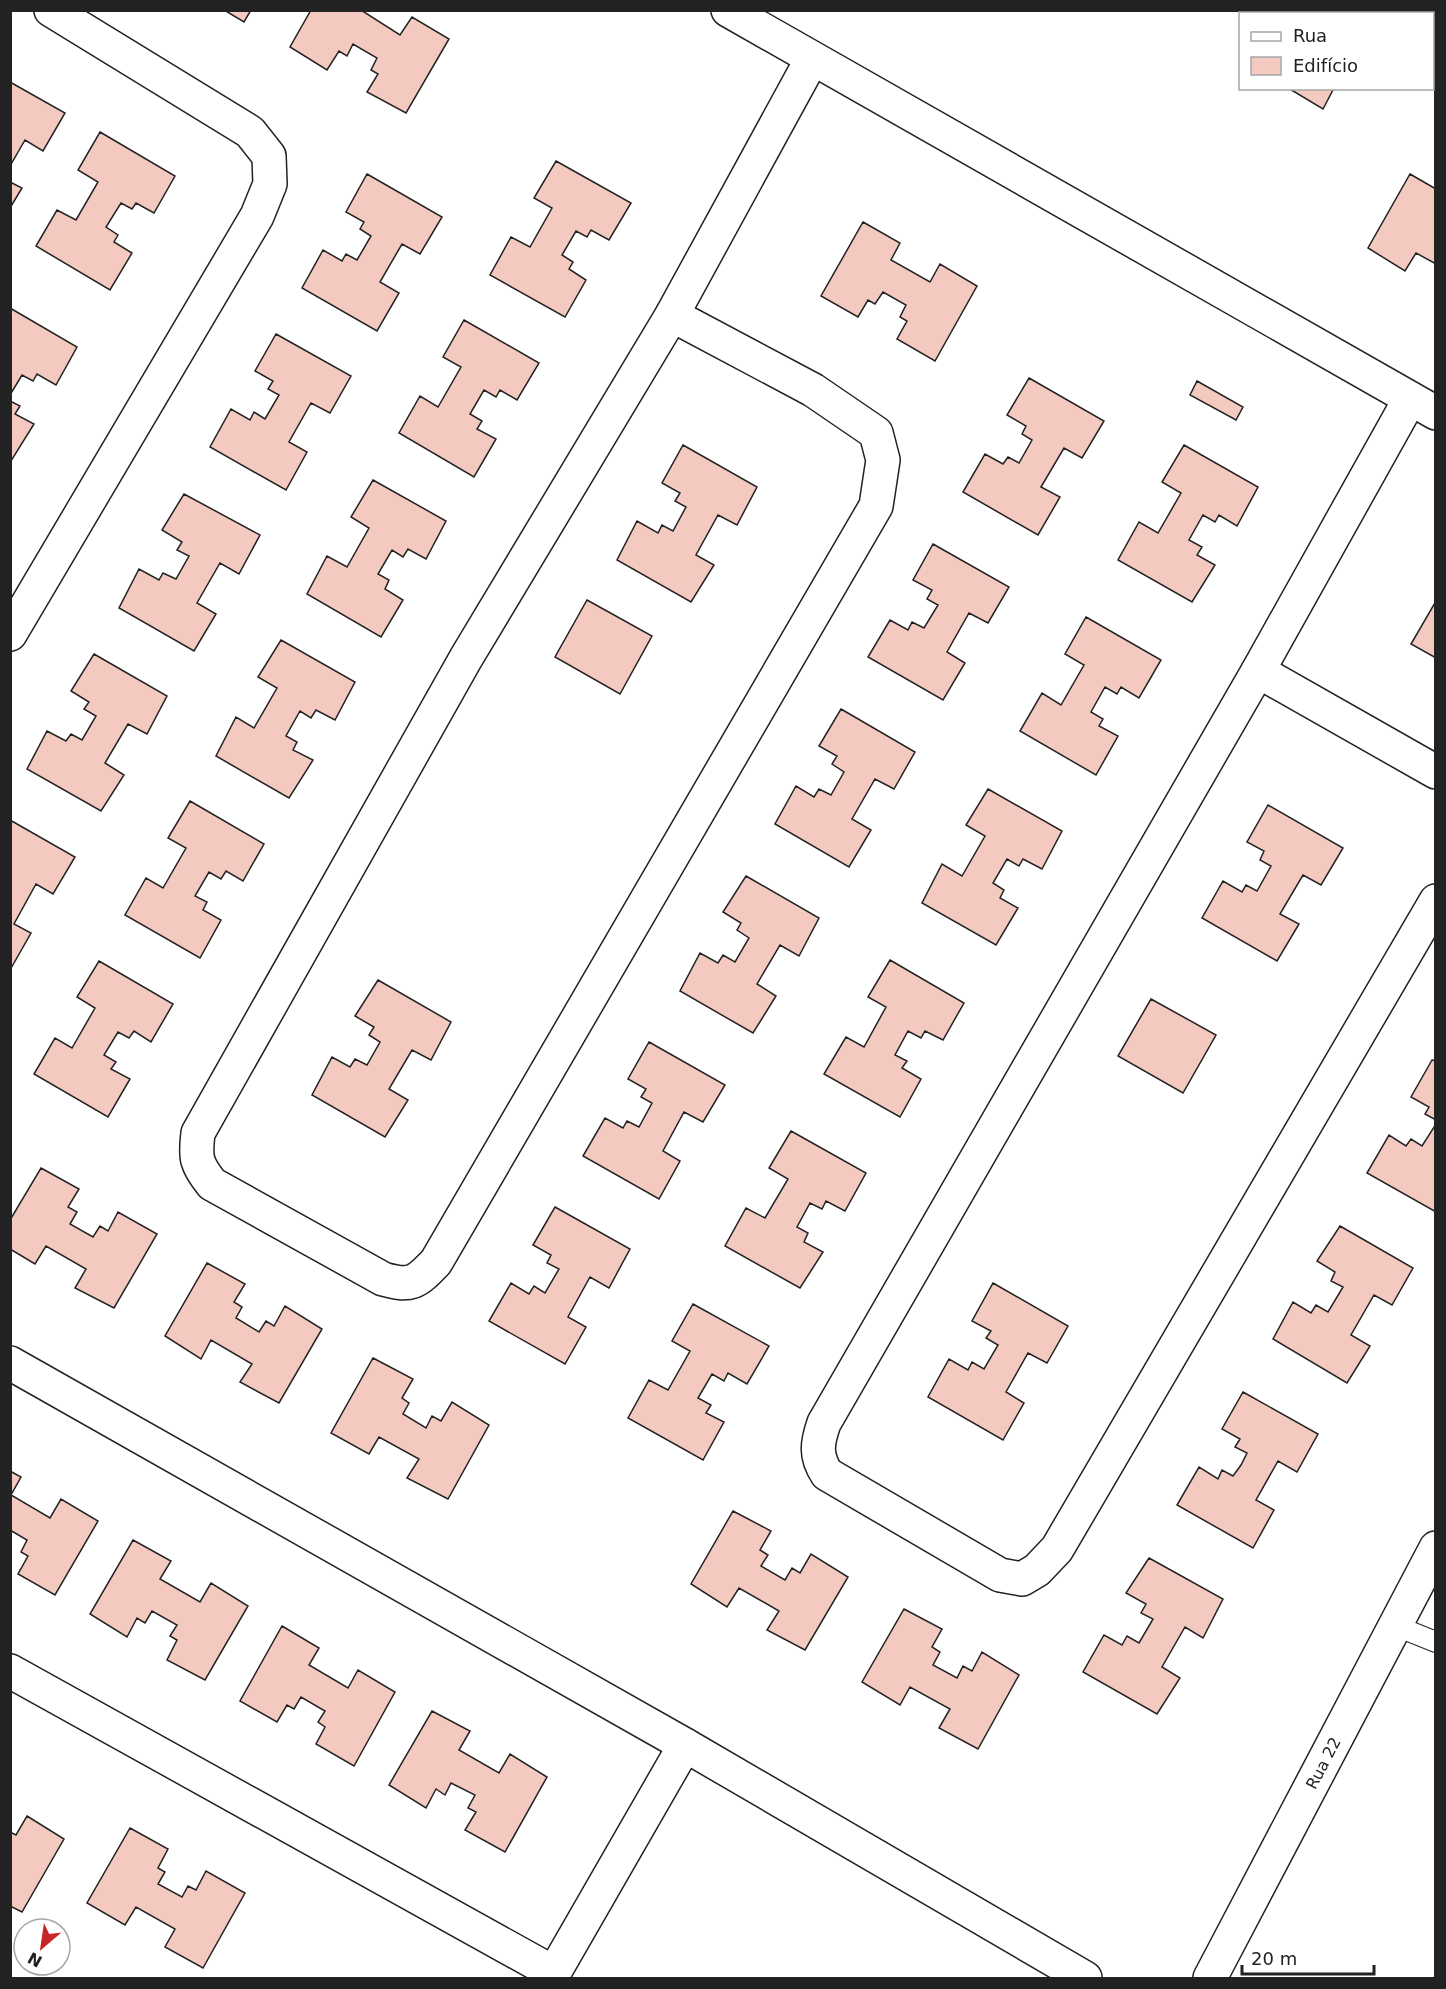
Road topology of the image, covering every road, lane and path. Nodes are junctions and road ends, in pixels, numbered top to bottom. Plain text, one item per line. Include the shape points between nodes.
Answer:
1 (51, 10) edge
2 (728, 10) edge
3 (812, 59) junction
4 (672, 315) junction
5 (1423, 406) edge
6 (10, 634) edge
7 (1258, 671) junction
8 (1436, 772) edge
9 (1436, 901) edge
10 (10, 1363) edge
11 (1436, 1548) edge
12 (1396, 1626) junction
13 (1436, 1642) edge
14 (10, 1671) edge
15 (685, 1745) junction
16 (552, 1976) edge
17 (1085, 1978) edge
18 (1210, 1978) edge

1 - 6 street via 250,132 269,156 270,184 257,216
2 - 3 street
3 - 4 street
3 - 5 street
4 - 4 street via 813,390 876,433 883,460 876,506 436,1262 420,1279 404,1285 382,1279 212,1184 198,1166 198,1133 466,658
5 - 7 street
7 - 8 street
7 - 9 street via 824,1423 817,1441 819,1461 827,1474 1000,1575 1022,1579 1037,1570 1057,1549
10 - 15 street
11 - 12 street, Rua 22
12 - 13 lane
12 - 18 street, Rua 22
14 - 16 street
15 - 16 street
15 - 17 street

